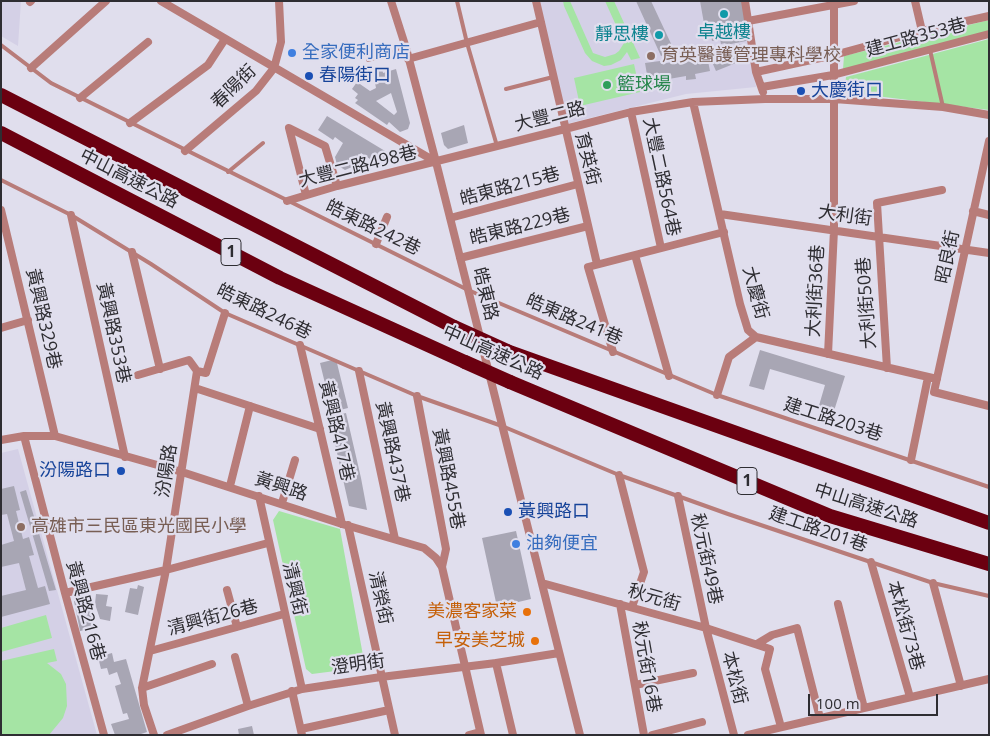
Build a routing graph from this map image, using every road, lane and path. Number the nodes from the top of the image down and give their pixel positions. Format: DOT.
graph roads {
  1 [pos="106,1"];
  2 [pos="161,1"];
  3 [pos="279,1"];
  4 [pos="391,1"];
  5 [pos="457,1"];
  6 [pos="536,1"];
  7 [pos="746,1"];
  8 [pos="854,1"];
  9 [pos="915,1"];
  10 [pos="834,3"];
  11 [pos="989,16"];
  12 [pos="748,21"];
  13 [pos="541,22"];
  14 [pos="922,31"];
  15 [pos="989,34"];
  16 [pos="225,39"];
  17 [pos="148,42"];
  18 [pos="467,43"];
  19 [pos="1,45"];
  20 [pos="406,48"];
  21 [pos="930,50"];
  22 [pos="834,55"];
  23 [pos="408,59"];
  24 [pos="368,60"];
  25 [pos="31,68"];
  26 [pos="274,68"];
  27 [pos="756,72"];
  28 [pos="833,75"];
  29 [pos="553,77"];
  30 [pos="762,87"];
  31 [pos="506,90"];
  32 [pos="1,95"];
  33 [pos="80,98"];
  34 [pos="765,99"];
  35 [pos="834,99"];
  36 [pos="693,102"];
  37 [pos="943,107"];
  38 [pos="631,112"];
  39 [pos="989,115"];
  40 [pos="130,123"];
  41 [pos="564,128"];
  42 [pos="1,133"];
  43 [pos="989,140"];
  44 [pos="264,143"];
  45 [pos="497,146"];
  46 [pos="185,150"];
  47 [pos="436,162"];
  48 [pos="228,172"];
  49 [pos="1,180"];
  50 [pos="578,184"];
  51 [pos="337,186"];
  52 [pos="942,190"];
  53 [pos="306,195"];
  54 [pos="287,201"];
  55 [pos="1,210"];
  56 [pos="973,211"];
  57 [pos="720,214"];
  58 [pos="71,215"];
  59 [pos="989,215"];
  60 [pos="387,217"];
  61 [pos="450,218"];
  62 [pos="588,226"];
  63 [pos="834,230"];
  64 [pos="724,232"];
  65 [pos="878,236"];
  66 [pos="376,244"];
  67 [pos="661,248"];
  68 [pos="965,248"];
  69 [pos="132,252"];
  70 [pos="989,253"];
  71 [pos="635,255"];
  72 [pos="460,258"];
  73 [pos="597,264"];
  74 [pos="468,290"];
  75 [pos="226,313"];
  76 [pos="28,320"];
  77 [pos="1,328"];
  78 [pos="756,337"];
  79 [pos="300,345"];
  80 [pos="613,352"];
  81 [pos="828,354"];
  82 [pos="160,368"];
  83 [pos="887,368"];
  84 [pos="197,371"];
  85 [pos="359,371"];
  86 [pos="138,375"];
  87 [pos="669,376"];
  88 [pos="928,377"];
  89 [pos="937,379"];
  90 [pos="195,388"];
  91 [pos="417,396"];
  92 [pos="717,396"];
  93 [pos="250,406"];
  94 [pos="989,406"];
  95 [pos="502,426"];
  96 [pos="320,429"];
  97 [pos="24,436"];
  98 [pos="54,436"];
  99 [pos="1,440"];
  100 [pos="125,456"];
  101 [pos="295,460"];
  102 [pos="911,460"];
  103 [pos="182,472"];
  104 [pos="619,475"];
  105 [pos="230,486"];
  106 [pos="989,487"];
  107 [pos="259,496"];
  108 [pos="678,496"];
  109 [pos="282,503"];
  110 [pos="989,523"];
  111 [pos="345,525"];
  112 [pos="395,540"];
  113 [pos="268,543"];
  114 [pos="871,562"];
  115 [pos="989,564"];
  116 [pos="442,567"];
  117 [pos="166,570"];
  118 [pos="542,583"];
  119 [pos="933,583"];
  120 [pos="227,590"];
  121 [pos="65,594"];
  122 [pos="989,596"];
  123 [pos="620,604"];
  124 [pos="838,604"];
  125 [pos="632,607"];
  126 [pos="284,614"];
  127 [pos="237,627"];
  128 [pos="706,628"];
  129 [pos="757,644"];
  130 [pos="150,651"];
  131 [pos="559,653"];
  132 [pos="236,657"];
  133 [pos="496,663"];
  134 [pos="212,664"];
  135 [pos="466,667"];
  136 [pos="693,673"];
  137 [pos="382,677"];
  138 [pos="989,679"];
  139 [pos="635,686"];
  140 [pos="961,686"];
  141 [pos="142,688"];
  142 [pos="302,689"];
  143 [pos="292,692"];
  144 [pos="910,697"];
  145 [pos="248,706"];
  146 [pos="864,708"];
  147 [pos="389,710"];
  148 [pos="820,718"];
  149 [pos="702,722"];
  150 [pos="781,727"];
  151 [pos="302,732"];
  152 [pos="480,734"];
  153 [pos="104,735"];
  154 [pos="154,735"];
  155 [pos="167,735"];
  156 [pos="395,735"];
  157 [pos="470,735"];
  158 [pos="514,735"];
  159 [pos="580,735"];
  160 [pos="644,735"];
  161 [pos="652,735"];
  162 [pos="734,735"];
  163 [pos="748,735"];
  1 -- 25 [label="street"];
  2 -- 16 [label="street"];
  3 -- 26 [label="street, 春陽街"];
  4 -- 20 [label="street, 皓東路"];
  5 -- 18 [label="lane"];
  6 -- 13 [label="street, 育英街"];
  7 -- 12 [label="street"];
  8 -- 10 [label="street"];
  9 -- 14 [label="street"];
  10 -- 12 [label="street"];
  10 -- 22 [label="street, 大利街36巷"];
  11 -- 14 [label="street"];
  12 -- 27 [label="street"];
  13 -- 18 [label="street"];
  13 -- 29 [label="street, 育英街"];
  14 -- 22 [label="street"];
  15 -- 21 [label="street, 建工路353巷"];
  16 -- 26 [label="street"];
  16 -- 40 [label="street"];
  17 -- 33 [label="street"];
  18 -- 23 [label="street"];
  18 -- 45 [label="lane"];
  19 -- 25 [label="lane, 皓東路242巷"];
  20 -- 23 [label="street, 皓東路"];
  20 -- 24 [label="lane"];
  21 -- 28 [label="street, 建工路353巷"];
  21 -- 37 [label="lane"];
  22 -- 27 [label="street"];
  22 -- 28 [label="street, 大利街36巷"];
  23 -- 47 [label="street, 皓東路"];
  25 -- 33 [label="lane, 皓東路242巷"];
  26 -- 46 [label="street, 春陽街"];
  26 -- 47 [label="street"];
  27 -- 30 [label="street"];
  28 -- 30 [label="street, 建工路353巷"];
  28 -- 35 [label="street, 大利街36巷"];
  29 -- 31 [label="lane"];
  29 -- 41 [label="street, 育英街"];
  30 -- 34 [label="street"];
  32 -- 110 [label="highway, 中山高速公路 / 1, bridge"];
  33 -- 40 [label="lane, 皓東路242巷"];
  34 -- 35 [label="street, 大豐二路"];
  34 -- 36 [label="street, 大豐二路"];
  35 -- 37 [label="street, 大豐二路"];
  35 -- 63 [label="street, 大利街36巷"];
  36 -- 38 [label="street, 大豐二路"];
  36 -- 57 [label="street, 大慶街"];
  37 -- 39 [label="street, 大豐二路"];
  38 -- 41 [label="street, 大豐二路"];
  38 -- 67 [label="street, 大豐二路564巷"];
  40 -- 46 [label="lane, 皓東路242巷"];
  41 -- 45 [label="street, 大豐二路"];
  41 -- 50 [label="street, 育英街"];
  42 -- 115 [label="highway, 中山高速公路 / 1, bridge"];
  43 -- 56 [label="street, 昭良街"];
  44 -- 48 [label="lane"];
  45 -- 47 [label="street, 大豐二路"];
  46 -- 48 [label="lane, 皓東路242巷"];
  47 -- 51 [label="street, 大豐二路498巷"];
  47 -- 61 [label="street, 皓東路"];
  48 -- 54 [label="lane, 皓東路242巷"];
  49 -- 58 [label="lane, 皓東路246巷"];
  50 -- 61 [label="street, 皓東路215巷"];
  50 -- 62 [label="street, 育英街"];
  51 -- 53 [label="street, 大豐二路498巷"];
  51 -- 53 [label="street"];
  52 -- 65 [label="street, 大利街50巷"];
  53 -- 54 [label="street, 大豐二路498巷"];
  54 -- 66 [label="lane, 皓東路242巷"];
  55 -- 76 [label="street, 黃興路329巷"];
  56 -- 59 [label="street"];
  56 -- 68 [label="street, 昭良街"];
  57 -- 63 [label="street, 大利街"];
  57 -- 64 [label="street, 大慶街"];
  58 -- 69 [label="lane, 皓東路246巷"];
  58 -- 100 [label="street, 黃興路353巷"];
  60 -- 66 [label="street"];
  61 -- 72 [label="street, 皓東路"];
  62 -- 72 [label="street, 皓東路229巷"];
  62 -- 73 [label="street, 育英街"];
  63 -- 65 [label="street, 大利街"];
  63 -- 81 [label="street, 大利街36巷"];
  64 -- 67 [label="street"];
  64 -- 78 [label="street, 大慶街"];
  65 -- 68 [label="street, 大利街"];
  65 -- 83 [label="street, 大利街50巷"];
  66 -- 74 [label="lane, 皓東路242巷"];
  67 -- 71 [label="street"];
  68 -- 70 [label="street, 大利街"];
  68 -- 89 [label="street, 昭良街"];
  69 -- 75 [label="lane, 皓東路246巷"];
  69 -- 82 [label="street"];
  71 -- 73 [label="street"];
  71 -- 87 [label="street"];
  72 -- 74 [label="street, 皓東路"];
  73 -- 80 [label="street"];
  74 -- 80 [label="lane, 皓東路241巷"];
  74 -- 95 [label="street, 皓東路"];
  75 -- 79 [label="lane, 皓東路246巷"];
  75 -- 84 [label="street"];
  76 -- 77 [label="street"];
  76 -- 98 [label="street, 黃興路329巷"];
  78 -- 81 [label="street, 大慶街"];
  78 -- 92 [label="street"];
  79 -- 85 [label="lane, 皓東路246巷"];
  79 -- 96 [label="street, 黃興路417巷"];
  80 -- 87 [label="lane, 皓東路241巷"];
  81 -- 83 [label="street, 大慶街"];
  82 -- 84 [label="street"];
  82 -- 86 [label="street"];
  83 -- 88 [label="street, 大慶街"];
  84 -- 90 [label="street, 汾陽路"];
  85 -- 91 [label="lane, 皓東路246巷"];
  85 -- 112 [label="street, 黃興路437巷"];
  87 -- 92 [label="lane, 建工路203巷"];
  88 -- 89 [label="street, 大慶街"];
  88 -- 102 [label="street"];
  89 -- 94 [label="street"];
  90 -- 93 [label="street"];
  90 -- 103 [label="street, 汾陽路"];
  91 -- 95 [label="lane, 皓東路246巷"];
  91 -- 116 [label="street, 黃興路455巷"];
  92 -- 102 [label="lane, 建工路203巷"];
  93 -- 96 [label="street"];
  93 -- 105 [label="street"];
  95 -- 104 [label="lane, 建工路201巷"];
  95 -- 118 [label="street, 皓東路"];
  96 -- 111 [label="street, 黃興路417巷"];
  97 -- 98 [label="street, 黃興路"];
  97 -- 99 [label="street, 黃興路"];
  97 -- 121 [label="street, 黃興路216巷"];
  98 -- 100 [label="street, 黃興路"];
  100 -- 103 [label="street, 黃興路"];
  101 -- 109 [label="street"];
  102 -- 106 [label="lane, 建工路203巷"];
  103 -- 105 [label="street, 黃興路"];
  103 -- 117 [label="street, 汾陽路"];
  104 -- 108 [label="lane, 建工路201巷"];
  104 -- 125 [label="street"];
  105 -- 107 [label="street, 黃興路"];
  107 -- 109 [label="street, 黃興路"];
  107 -- 113 [label="street, 清興街"];
  108 -- 114 [label="lane, 建工路201巷"];
  108 -- 128 [label="street, 秋元街49巷"];
  109 -- 111 [label="street, 黃興路"];
  111 -- 112 [label="street, 黃興路"];
  111 -- 137 [label="street, 清榮街"];
  112 -- 116 [label="street, 黃興路"];
  113 -- 117 [label="street"];
  113 -- 126 [label="street, 清興街"];
  114 -- 119 [label="lane, 建工路201巷"];
  114 -- 144 [label="street, 本松街73巷"];
  116 -- 135 [label="street, 黃興路"];
  117 -- 121 [label="street"];
  117 -- 130 [label="street, 汾陽路"];
  118 -- 123 [label="street, 秋元街"];
  118 -- 131 [label="street, 皓東路"];
  119 -- 122 [label="lane, 建工路201巷"];
  119 -- 140 [label="street"];
  120 -- 127 [label="street"];
  121 -- 153 [label="street, 黃興路216巷"];
  123 -- 125 [label="street, 秋元街"];
  123 -- 139 [label="street, 秋元街16巷"];
  124 -- 146 [label="street"];
  125 -- 128 [label="street, 秋元街"];
  126 -- 127 [label="street, 清興街26巷"];
  126 -- 142 [label="street, 清興街"];
  127 -- 130 [label="street, 清興街26巷"];
  128 -- 129 [label="street, 秋元街"];
  128 -- 162 [label="street, 本松街"];
  129 -- 148 [label="street"];
  129 -- 150 [label="street"];
  130 -- 141 [label="street, 汾陽路"];
  131 -- 133 [label="street, 澄明街"];
  131 -- 159 [label="street, 皓東路"];
  132 -- 145 [label="street"];
  133 -- 135 [label="street, 澄明街"];
  133 -- 158 [label="street"];
  134 -- 141 [label="street"];
  135 -- 137 [label="street, 澄明街"];
  135 -- 152 [label="street, 黃興路"];
  136 -- 139 [label="street"];
  137 -- 142 [label="street, 澄明街"];
  137 -- 147 [label="street, 清榮街"];
  138 -- 140 [label="street"];
  139 -- 160 [label="street, 秋元街16巷"];
  140 -- 144 [label="street"];
  141 -- 154 [label="street, 汾陽路"];
  142 -- 143 [label="street, 澄明街"];
  143 -- 145 [label="street, 澄明街"];
  143 -- 151 [label="street"];
  144 -- 146 [label="street"];
  145 -- 155 [label="street, 澄明街"];
  146 -- 148 [label="street"];
  147 -- 151 [label="street"];
  147 -- 156 [label="street, 清榮街"];
  148 -- 150 [label="street"];
  149 -- 161 [label="street"];
  150 -- 163 [label="street"];
  152 -- 157 [label="street"];
}
